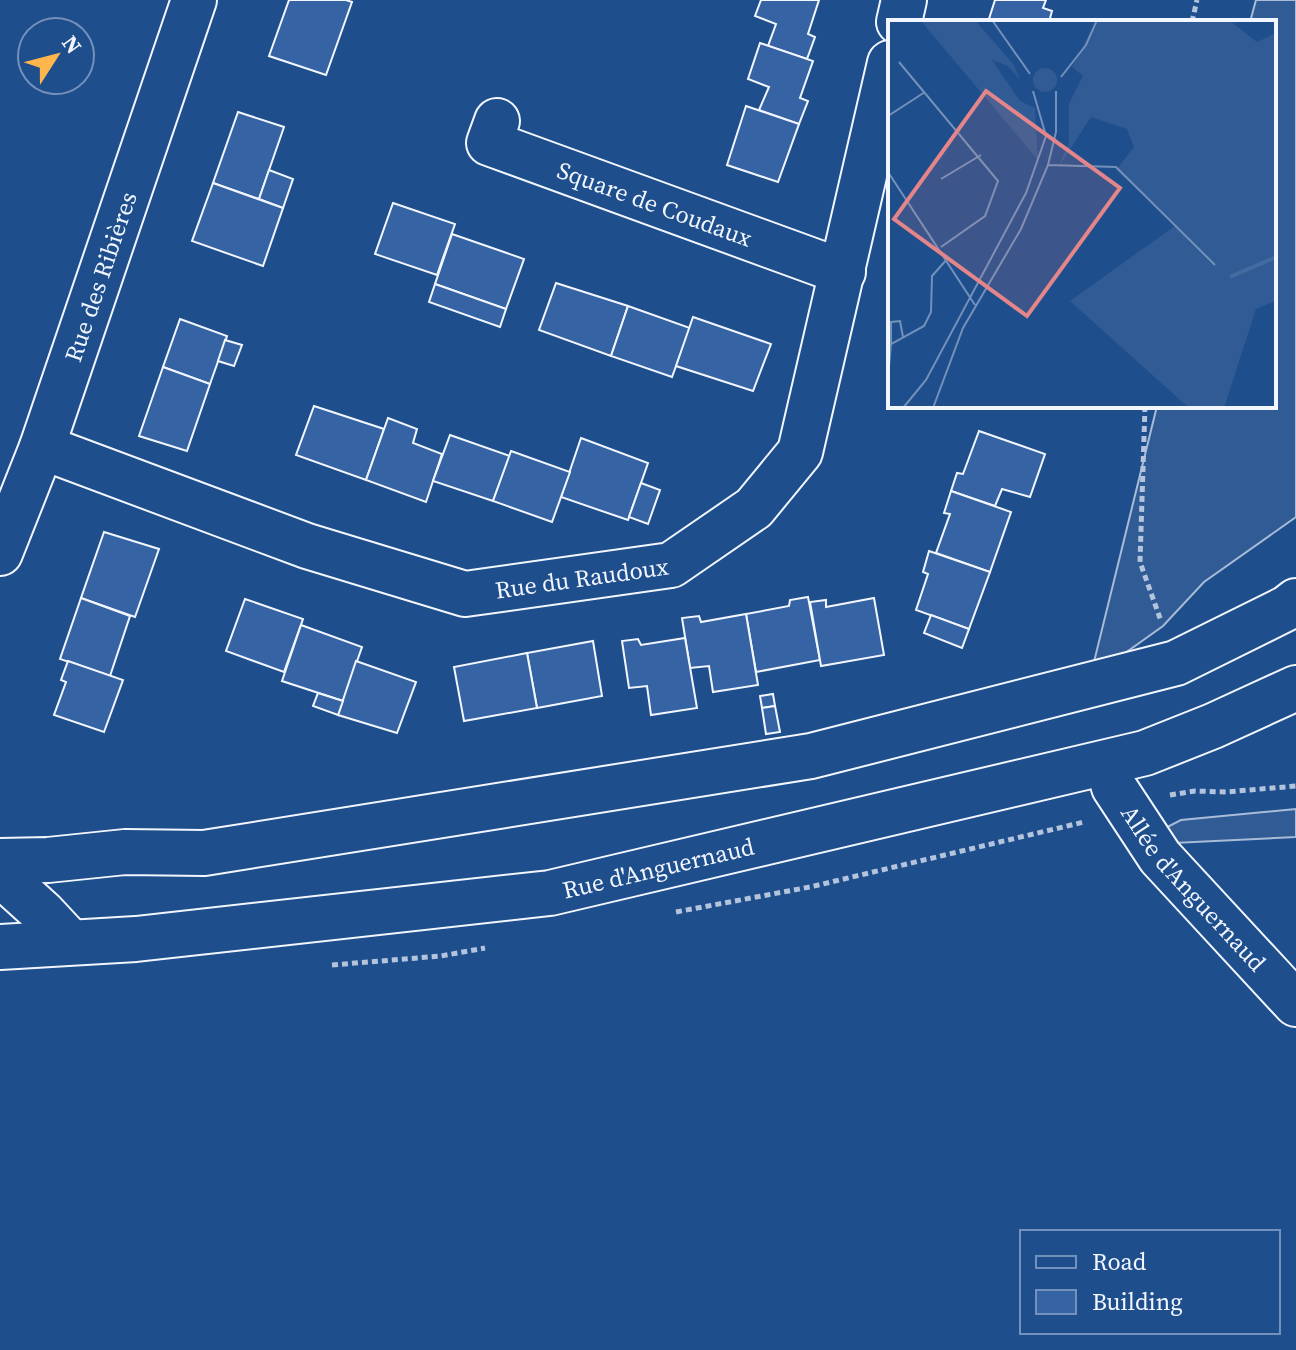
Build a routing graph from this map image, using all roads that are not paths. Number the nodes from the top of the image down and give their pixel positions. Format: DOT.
graph roads {
  1 [pos="194,0"];
  2 [pos="904,0"];
  3 [pos="899,20"];
  4 [pos="888,72"];
  5 [pos="497,121"];
  6 [pos="843,272"];
  7 [pos="42,447"];
  8 [pos="0,551"];
  9 [pos="1296,601"];
  10 [pos="1296,688"];
  11 [pos="1107,763"];
  12 [pos="0,861"];
  13 [pos="0,874"];
  14 [pos="70,942"];
  15 [pos="0,947"];
  16 [pos="1296,1004"];
  1 -- 7 [label="street, Rue des Ribières"];
  2 -- 3 [label="street"];
  4 -- 6 [label="street, Rue du Raudoux"];
  5 -- 6 [label="street, Square de Coudaux"];
  6 -- 7 [label="street, Rue du Raudoux"];
  7 -- 8 [label="street, Rue des Ribières"];
  9 -- 12 [label="street"];
  10 -- 11 [label="street, Rue d'Anguernaud"];
  11 -- 14 [label="street, Rue d'Anguernaud"];
  11 -- 16 [label="street, Allée d'Anguernaud"];
  13 -- 14 [label="street"];
  14 -- 15 [label="street, Rue d'Anguernaud"];
}
